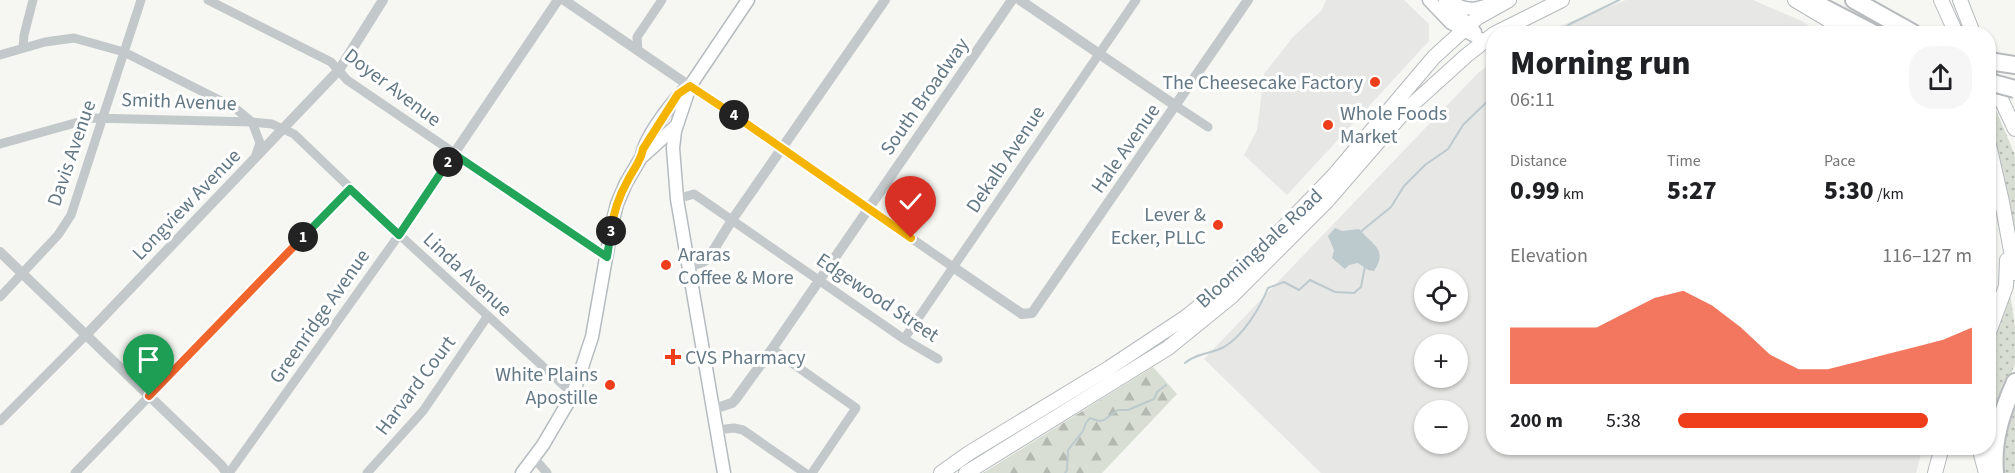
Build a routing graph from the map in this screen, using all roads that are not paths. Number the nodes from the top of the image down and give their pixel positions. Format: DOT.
graph roads {
  1 [pos="33,0"];
  2 [pos="141,0"];
  3 [pos="208,0"];
  4 [pos="383,0"];
  5 [pos="558,0"];
  6 [pos="564,0"];
  7 [pos="662,0"];
  8 [pos="748,0"];
  9 [pos="885,0"];
  10 [pos="1012,0"];
  11 [pos="1020,0"];
  12 [pos="1136,0"];
  13 [pos="1248,0"];
  14 [pos="1428,0"];
  15 [pos="1445,0"];
  16 [pos="1451,0"];
  17 [pos="1498,0"];
  18 [pos="1509,0"];
  19 [pos="1562,0"];
  20 [pos="1570,0"];
  21 [pos="1795,0"];
  22 [pos="1809,0"];
  23 [pos="1854,0"];
  24 [pos="1941,0"];
  25 [pos="1960,0"];
  26 [pos="1544,9"];
  27 [pos="1511,26"];
  28 [pos="1835,26"];
  29 [pos="1859,26"];
  30 [pos="1900,26"];
  31 [pos="1953,26"];
  32 [pos="1970,26"];
  33 [pos="1465,28"];
  34 [pos="1486,34"];
  35 [pos="1486,40"];
  36 [pos="23,48"];
  37 [pos="638,51"];
  38 [pos="124,52"];
  39 [pos="1099,54"];
  40 [pos="0,55"];
  41 [pos="1996,62"];
  42 [pos="2011,65"];
  43 [pos="339,70"];
  44 [pos="1996,84"];
  45 [pos="690,86"];
  46 [pos="1996,89"];
  47 [pos="2015,89"];
  48 [pos="1176,106"];
  49 [pos="103,117"];
  50 [pos="252,122"];
  51 [pos="677,124"];
  52 [pos="1208,127"];
  53 [pos="284,128"];
  54 [pos="2015,129"];
  55 [pos="0,144"];
  56 [pos="783,149"];
  57 [pos="454,154"];
  58 [pos="642,156"];
  59 [pos="254,160"];
  60 [pos="1996,176"];
  61 [pos="1996,188"];
  62 [pos="350,189"];
  63 [pos="677,199"];
  64 [pos="2003,208"];
  65 [pos="868,209"];
  66 [pos="732,220"];
  67 [pos="399,235"];
  68 [pos="0,252"];
  69 [pos="607,257"];
  70 [pos="689,265"];
  71 [pos="953,267"];
  72 [pos="2015,273"];
  73 [pos="23,274"];
  74 [pos="820,280"];
  75 [pos="0,297"];
  76 [pos="1996,314"];
  77 [pos="487,317"];
  78 [pos="86,335"];
  79 [pos="904,339"];
  80 [pos="772,349"];
  81 [pos="938,359"];
  82 [pos="2015,382"];
  83 [pos="573,394"];
  84 [pos="149,396"];
  85 [pos="714,409"];
  86 [pos="0,421"];
  87 [pos="717,430"];
  88 [pos="1996,447"];
  89 [pos="1940,455"];
  90 [pos="1981,455"];
  91 [pos="1995,455"];
  92 [pos="534,458"];
  93 [pos="75,473"];
  94 [pos="228,473"];
  95 [pos="366,473"];
  96 [pos="522,473"];
  97 [pos="547,473"];
  98 [pos="724,473"];
  99 [pos="805,473"];
  100 [pos="812,473"];
  101 [pos="941,473"];
  102 [pos="966,473"];
  103 [pos="1935,473"];
  104 [pos="1986,473"];
  105 [pos="1995,473"];
  1 -- 36 [label="street"];
  2 -- 38 [label="street, Davis Avenue"];
  3 -- 43 [label="street, Doyer Avenue"];
  4 -- 43 [label="street, Longview Avenue"];
  5 -- 57 [label="street, Greenridge Avenue"];
  6 -- 37 [label="street"];
  7 -- 37 [label="street"];
  8 -- 45 [label="main road"];
  9 -- 56 [label="street"];
  10 -- 65 [label="street, South Broadway"];
  11 -- 39 [label="street"];
  12 -- 39 [label="street, Dekalb Avenue"];
  13 -- 48 [label="street, Hale Avenue"];
  14 -- 33 [label="main road"];
  15 -- 33 [label="main road"];
  16 -- 17 [label="main road"];
  18 -- 33 [label="main road, Bloomingdale Road"];
  19 -- 26 [label="main road, Bloomingdale Road"];
  20 -- 26 [label="main road"];
  21 -- 28 [label="main road"];
  22 -- 29 [label="highway"];
  23 -- 30 [label="highway"];
  24 -- 31 [label="main road"];
  25 -- 32 [label="main road"];
  26 -- 27 [label="main road, Bloomingdale Road"];
  33 -- 34 [label="main road"];
  33 -- 101 [label="main road, Bloomingdale Road"];
  35 -- 102 [label="main road, Bloomingdale Road"];
  36 -- 38 [label="street, Linda Avenue"];
  36 -- 40 [label="street, Linda Avenue"];
  37 -- 45 [label="street"];
  38 -- 49 [label="street, Davis Avenue"];
  38 -- 50 [label="street, Linda Avenue"];
  39 -- 48 [label="street"];
  39 -- 71 [label="street, Dekalb Avenue"];
  41 -- 42 [label="highway"];
  43 -- 53 [label="street, Longview Avenue"];
  43 -- 57 [label="street, Doyer Avenue"];
  44 -- 47 [label="highway, bridge"];
  45 -- 51 [label="main road"];
  45 -- 56 [label="street"];
  45 -- 58 [label="main road"];
  46 -- 54 [label="main road"];
  48 -- 52 [label="street"];
  48 -- 71 [label="street, Hale Avenue"];
  49 -- 50 [label="street, Smith Avenue"];
  49 -- 55 [label="street, Smith Avenue"];
  49 -- 73 [label="street, Davis Avenue"];
  50 -- 53 [label="street, Linda Avenue"];
  50 -- 59 [label="street"];
  51 -- 58 [label="main road"];
  51 -- 63 [label="main road"];
  53 -- 59 [label="street, Longview Avenue"];
  53 -- 62 [label="street, Linda Avenue"];
  56 -- 65 [label="street"];
  56 -- 66 [label="street"];
  57 -- 67 [label="street, Greenridge Avenue"];
  57 -- 69 [label="street, Doyer Avenue"];
  58 -- 69 [label="main road"];
  59 -- 78 [label="street, Longview Avenue"];
  60 -- 64 [label="main road"];
  61 -- 64 [label="main road"];
  62 -- 67 [label="street, Linda Avenue"];
  62 -- 84 [label="street"];
  63 -- 66 [label="street, Edgewood Street"];
  63 -- 70 [label="main road"];
  64 -- 72 [label="main road"];
  64 -- 76 [label="main road"];
  65 -- 71 [label="street"];
  65 -- 74 [label="street, South Broadway"];
  66 -- 70 [label="street"];
  66 -- 74 [label="street, Edgewood Street"];
  67 -- 77 [label="street, Linda Avenue"];
  67 -- 94 [label="street, Greenridge Avenue"];
  68 -- 73 [label="street"];
  69 -- 83 [label="main road"];
  70 -- 85 [label="main road"];
  71 -- 79 [label="street, Dekalb Avenue"];
  73 -- 75 [label="street, Davis Avenue"];
  73 -- 78 [label="street"];
  74 -- 79 [label="street, Edgewood Street"];
  74 -- 80 [label="street, South Broadway"];
  77 -- 83 [label="street, Linda Avenue"];
  77 -- 95 [label="street, Harvard Court"];
  78 -- 84 [label="street"];
  78 -- 86 [label="street, Longview Avenue"];
  79 -- 81 [label="street, Edgewood Street"];
  80 -- 85 [label="street, South Broadway"];
  80 -- 100 [label="street"];
  82 -- 88 [label="highway"];
  83 -- 92 [label="main road"];
  84 -- 93 [label="street"];
  84 -- 94 [label="street"];
  85 -- 87 [label="main road"];
  87 -- 98 [label="main road"];
  87 -- 99 [label="street"];
  89 -- 103 [label="main road"];
  90 -- 104 [label="main road"];
  91 -- 105 [label="highway"];
  92 -- 96 [label="main road"];
  92 -- 97 [label="street"];
}
